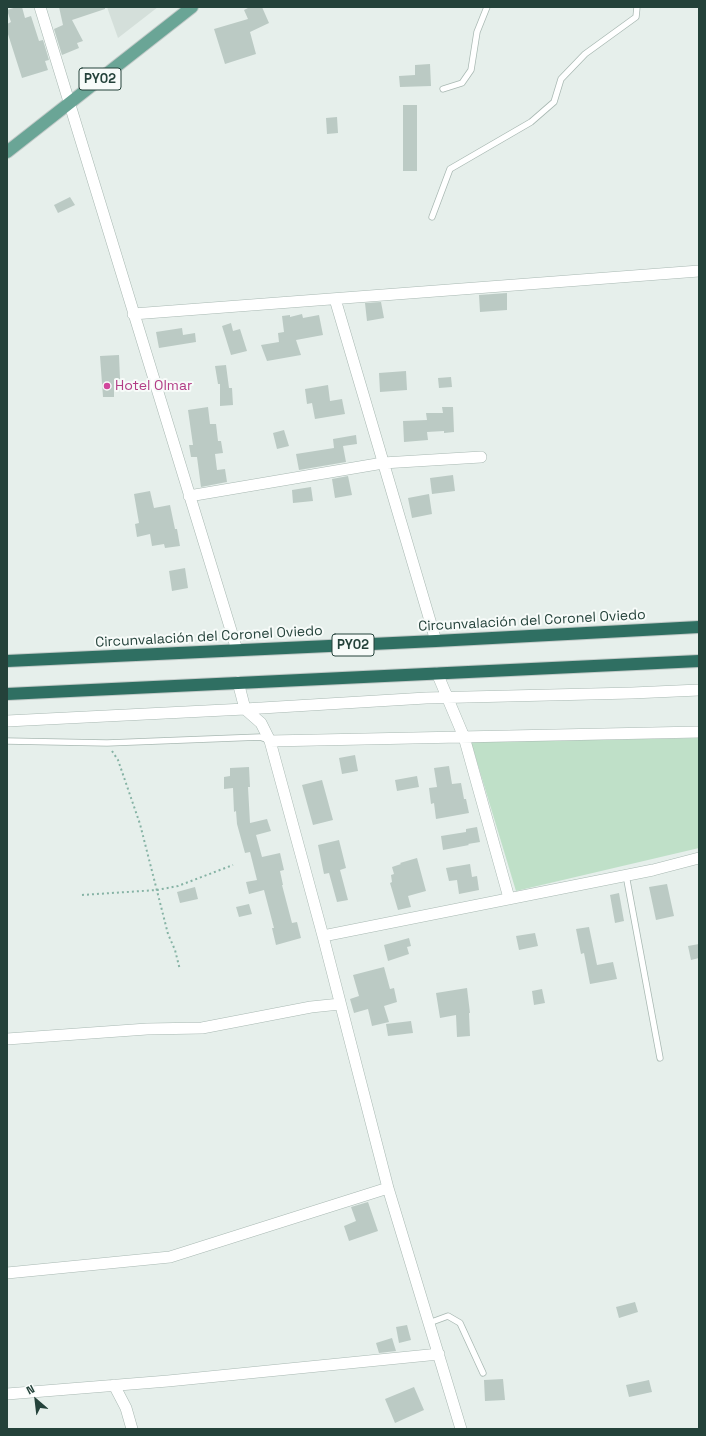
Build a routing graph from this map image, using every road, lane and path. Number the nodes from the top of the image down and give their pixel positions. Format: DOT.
graph roads {
  1 [pos="40,7"];
  2 [pos="192,7"];
  3 [pos="487,7"];
  4 [pos="637,7"];
  5 [pos="443,89"];
  6 [pos="68,104"];
  7 [pos="7,152"];
  8 [pos="432,217"];
  9 [pos="699,270"];
  10 [pos="335,299"];
  11 [pos="133,314"];
  12 [pos="481,457"];
  13 [pos="383,463"];
  14 [pos="189,496"];
  15 [pos="699,627"];
  16 [pos="436,641"];
  17 [pos="237,650"];
  18 [pos="7,661"];
  19 [pos="699,661"];
  20 [pos="437,673"];
  21 [pos="238,682"];
  22 [pos="699,690"];
  23 [pos="7,694"];
  24 [pos="448,698"];
  25 [pos="245,709"];
  26 [pos="7,721"];
  27 [pos="699,732"];
  28 [pos="464,737"];
  29 [pos="7,741"];
  30 [pos="270,741"];
  31 [pos="107,743"];
  32 [pos="699,858"];
  33 [pos="233,865"];
  34 [pos="626,875"];
  35 [pos="157,890"];
  36 [pos="82,896"];
  37 [pos="509,898"];
  38 [pos="323,936"];
  39 [pos="180,970"];
  40 [pos="340,1004"];
  41 [pos="7,1040"];
  42 [pos="660,1058"];
  43 [pos="388,1188"];
  44 [pos="7,1272"];
  45 [pos="429,1323"];
  46 [pos="439,1354"];
  47 [pos="483,1373"];
  48 [pos="114,1385"];
  49 [pos="7,1394"];
  50 [pos="132,1429"];
  51 [pos="461,1429"];
  1 -- 6 [label="street"];
  2 -- 6 [label="main road, PY02"];
  3 -- 5 [label="lane"];
  4 -- 8 [label="lane"];
  6 -- 7 [label="main road, PY02"];
  6 -- 11 [label="street"];
  9 -- 10 [label="street"];
  10 -- 11 [label="street"];
  10 -- 13 [label="street"];
  11 -- 14 [label="street"];
  12 -- 13 [label="street"];
  13 -- 14 [label="street"];
  13 -- 16 [label="street"];
  14 -- 17 [label="street"];
  15 -- 16 [label="highway, Circunvalación del Coronel Oviedo / PY02"];
  16 -- 17 [label="highway, Circunvalación del Coronel Oviedo / PY02"];
  17 -- 18 [label="highway, Circunvalación del Coronel Oviedo / PY02"];
  19 -- 20 [label="highway, PY02"];
  20 -- 21 [label="highway, PY02"];
  20 -- 24 [label="street"];
  21 -- 23 [label="highway, PY02"];
  21 -- 25 [label="street"];
  22 -- 24 [label="street"];
  24 -- 25 [label="street"];
  24 -- 28 [label="street"];
  25 -- 26 [label="street"];
  25 -- 30 [label="street"];
  27 -- 28 [label="street"];
  28 -- 30 [label="street"];
  28 -- 37 [label="street"];
  29 -- 31 [label="lane"];
  30 -- 31 [label="lane"];
  30 -- 38 [label="street"];
  31 -- 35 [label="path"];
  32 -- 34 [label="street"];
  33 -- 35 [label="path"];
  34 -- 37 [label="street"];
  34 -- 42 [label="lane"];
  35 -- 36 [label="path"];
  35 -- 39 [label="path"];
  37 -- 38 [label="street"];
  38 -- 40 [label="street"];
  40 -- 41 [label="street"];
  40 -- 43 [label="street"];
  43 -- 44 [label="street"];
  43 -- 45 [label="street"];
  45 -- 46 [label="street"];
  45 -- 47 [label="lane"];
  46 -- 48 [label="street"];
  46 -- 51 [label="street"];
  48 -- 49 [label="street"];
  48 -- 50 [label="street"];
}
